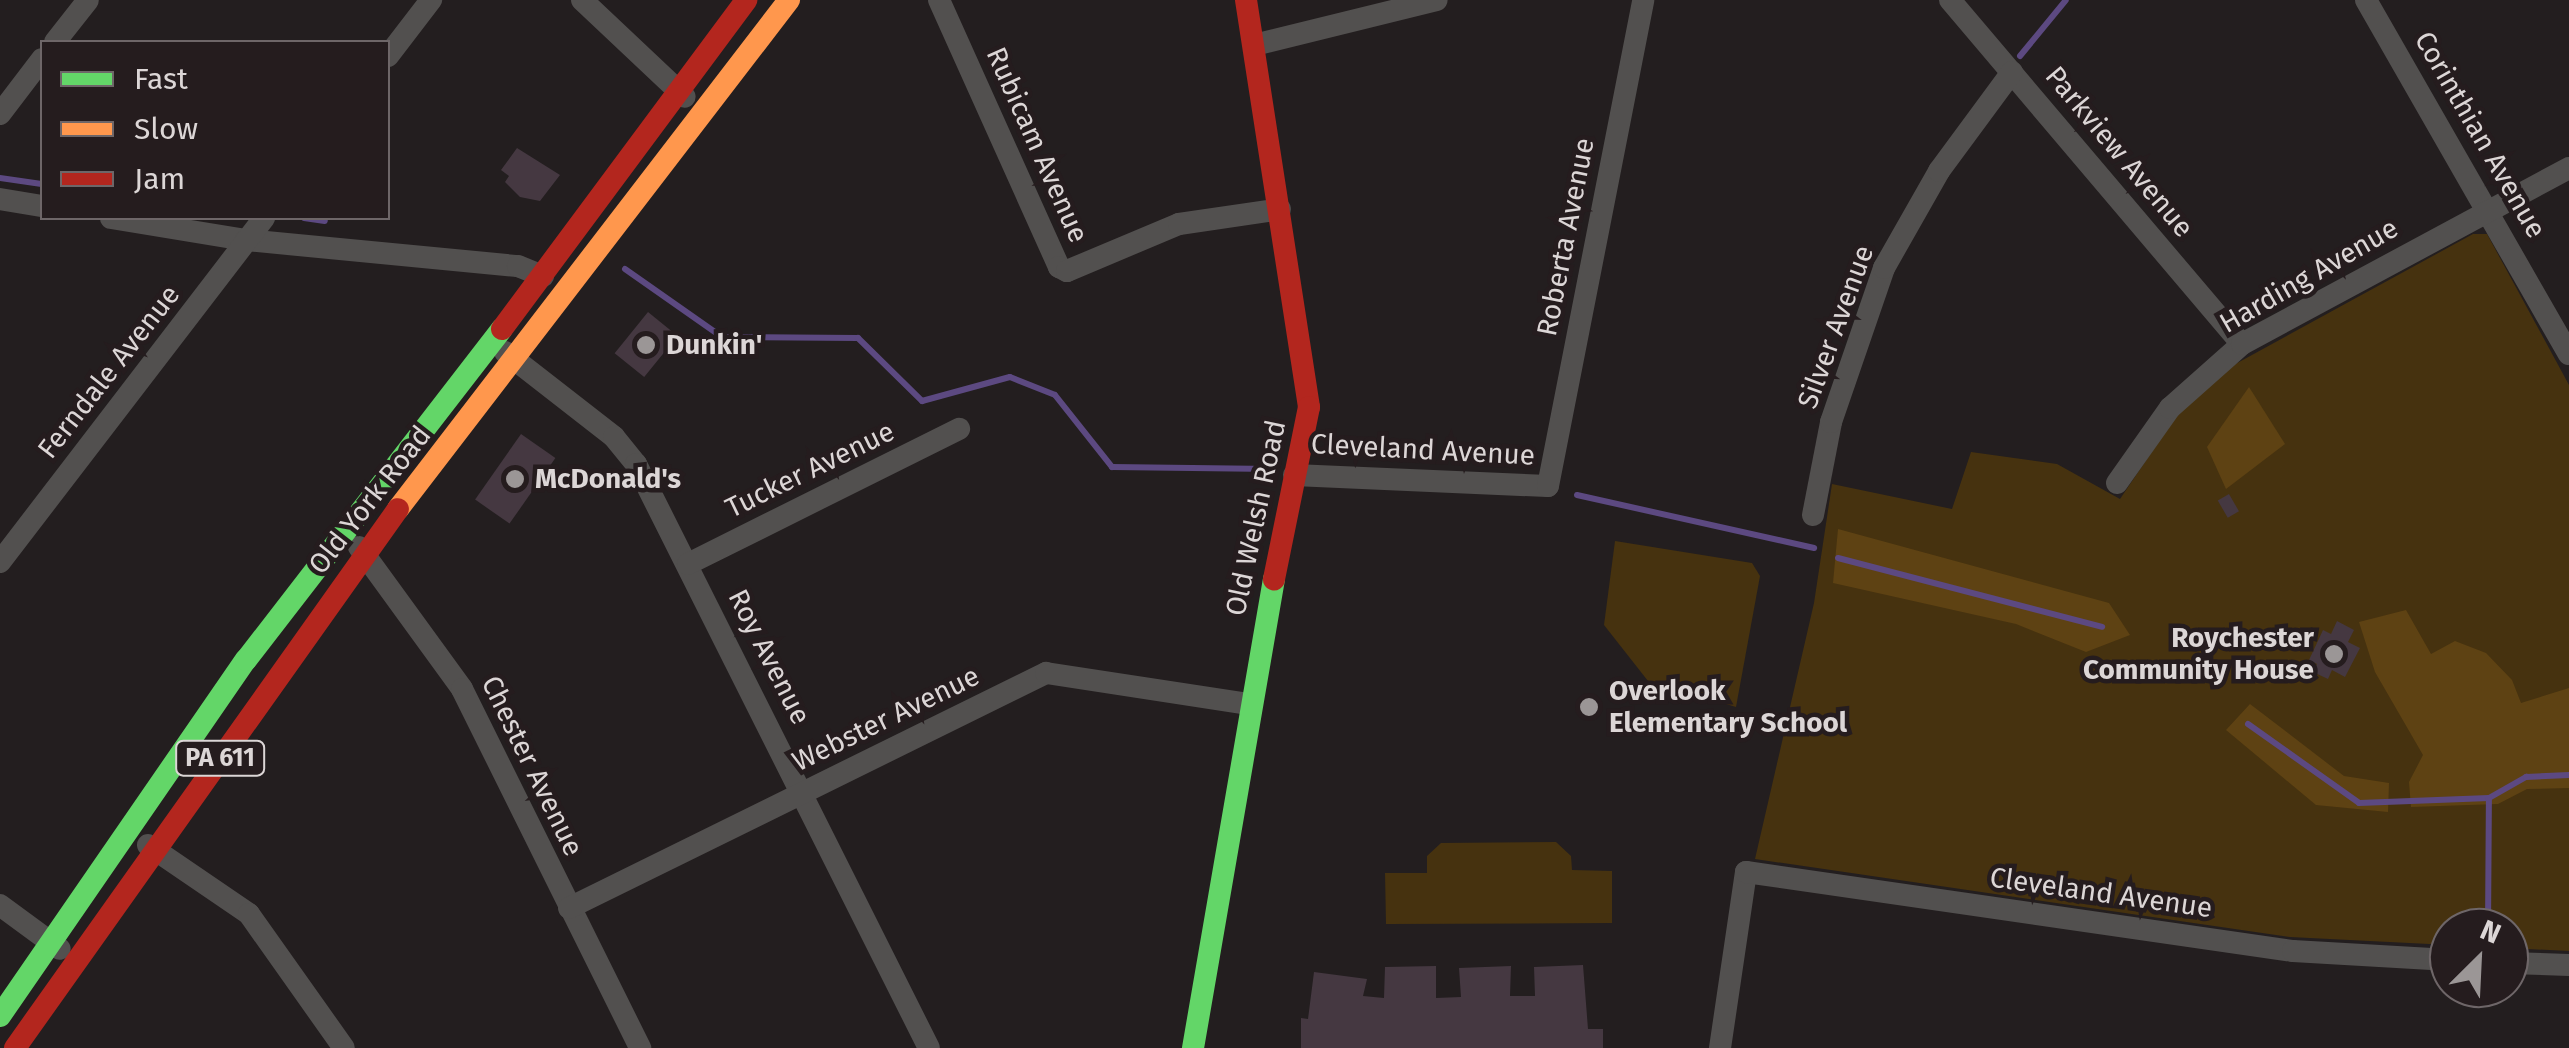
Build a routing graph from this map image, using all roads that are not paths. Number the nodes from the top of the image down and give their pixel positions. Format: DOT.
graph roads {
  1 [pos="88,0"];
  2 [pos="431,0"];
  3 [pos="582,0"];
  4 [pos="746,0"];
  5 [pos="789,0"];
  6 [pos="939,0"];
  7 [pos="1246,0"];
  8 [pos="1438,0"];
  9 [pos="1643,0"];
  10 [pos="1950,0"];
  11 [pos="2366,0"];
  12 [pos="57,40"];
  13 [pos="1254,45"];
  14 [pos="390,53"];
  15 [pos="40,62"];
  16 [pos="2012,72"];
  17 [pos="677,90"];
  18 [pos="702,112"];
  19 [pos="0,114"];
  20 [pos="2569,168"];
  21 [pos="0,199"];
  22 [pos="40,206"];
  23 [pos="1280,209"];
  24 [pos="2491,210"];
  25 [pos="122,220"];
  26 [pos="262,220"];
  27 [pos="246,240"];
  28 [pos="543,276"];
  29 [pos="493,340"];
  30 [pos="2242,344"];
  31 [pos="2569,354"];
  32 [pos="515,361"];
  33 [pos="959,429"];
  34 [pos="1294,475"];
  35 [pos="2118,483"];
  36 [pos="1548,486"];
  37 [pos="1813,515"];
  38 [pos="346,526"];
  39 [pos="363,554"];
  40 [pos="0,562"];
  41 [pos="688,564"];
  42 [pos="1248,704"];
  43 [pos="804,794"];
  44 [pos="130,833"];
  45 [pos="154,850"];
  46 [pos="0,905"];
  47 [pos="569,908"];
  48 [pos="50,942"];
  49 [pos="2429,959"];
  50 [pos="75,960"];
  51 [pos="2529,964"];
  52 [pos="2569,966"];
  53 [pos="0,1016"];
  54 [pos="22,1046"];
  55 [pos="344,1048"];
  56 [pos="640,1048"];
  57 [pos="929,1048"];
  58 [pos="1193,1048"];
  59 [pos="1720,1048"];
  1 -- 12 [label="street"];
  2 -- 14 [label="street"];
  3 -- 17 [label="street"];
  4 -- 17 [label="main road, Old York Road / PA 611"];
  5 -- 18 [label="main road, Old York Road / PA 611"];
  6 -- 23 [label="street, Rubicam Avenue"];
  7 -- 13 [label="main road, Old Welsh Road"];
  8 -- 13 [label="street"];
  9 -- 36 [label="street, Roberta Avenue"];
  10 -- 16 [label="street, Parkview Avenue"];
  11 -- 24 [label="street, Corinthian Avenue"];
  13 -- 23 [label="main road, Old Welsh Road"];
  15 -- 19 [label="street"];
  16 -- 30 [label="street, Parkview Avenue"];
  16 -- 37 [label="street, Silver Avenue"];
  17 -- 18 [label="street"];
  17 -- 28 [label="main road, Old York Road / PA 611"];
  18 -- 32 [label="main road, Old York Road / PA 611"];
  20 -- 24 [label="street, Harding Avenue"];
  21 -- 22 [label="street"];
  23 -- 34 [label="main road, Old Welsh Road"];
  24 -- 30 [label="street, Harding Avenue"];
  24 -- 31 [label="street, Corinthian Avenue"];
  25 -- 27 [label="street"];
  26 -- 27 [label="street, Ferndale Avenue"];
  27 -- 28 [label="street"];
  27 -- 40 [label="street, Ferndale Avenue"];
  28 -- 29 [label="main road, Old York Road / PA 611"];
  29 -- 32 [label="street, Roy Avenue"];
  29 -- 38 [label="main road, Old York Road / PA 611"];
  30 -- 35 [label="street, Harding Avenue"];
  32 -- 39 [label="main road, Old York Road / PA 611"];
  32 -- 41 [label="street, Roy Avenue"];
  33 -- 41 [label="street, Tucker Avenue"];
  34 -- 36 [label="street, Cleveland Avenue"];
  34 -- 42 [label="main road, Old Welsh Road"];
  38 -- 39 [label="street, Chester Avenue"];
  38 -- 44 [label="main road, Old York Road / PA 611"];
  39 -- 45 [label="main road, Old York Road / PA 611"];
  39 -- 47 [label="street, Chester Avenue"];
  41 -- 43 [label="street, Roy Avenue"];
  42 -- 43 [label="street, Webster Avenue"];
  42 -- 58 [label="main road, Old Welsh Road"];
  43 -- 47 [label="street, Webster Avenue"];
  43 -- 57 [label="street, Roy Avenue"];
  44 -- 45 [label="street"];
  44 -- 48 [label="main road, Old York Road / PA 611"];
  45 -- 50 [label="main road, Old York Road / PA 611"];
  45 -- 55 [label="street"];
  46 -- 48 [label="street"];
  47 -- 56 [label="street, Chester Avenue"];
  48 -- 50 [label="street"];
  48 -- 53 [label="main road, Old York Road / PA 611"];
  49 -- 59 [label="street, Cleveland Avenue"];
  50 -- 54 [label="main road, Old York Road / PA 611"];
  51 -- 52 [label="street"];
}
